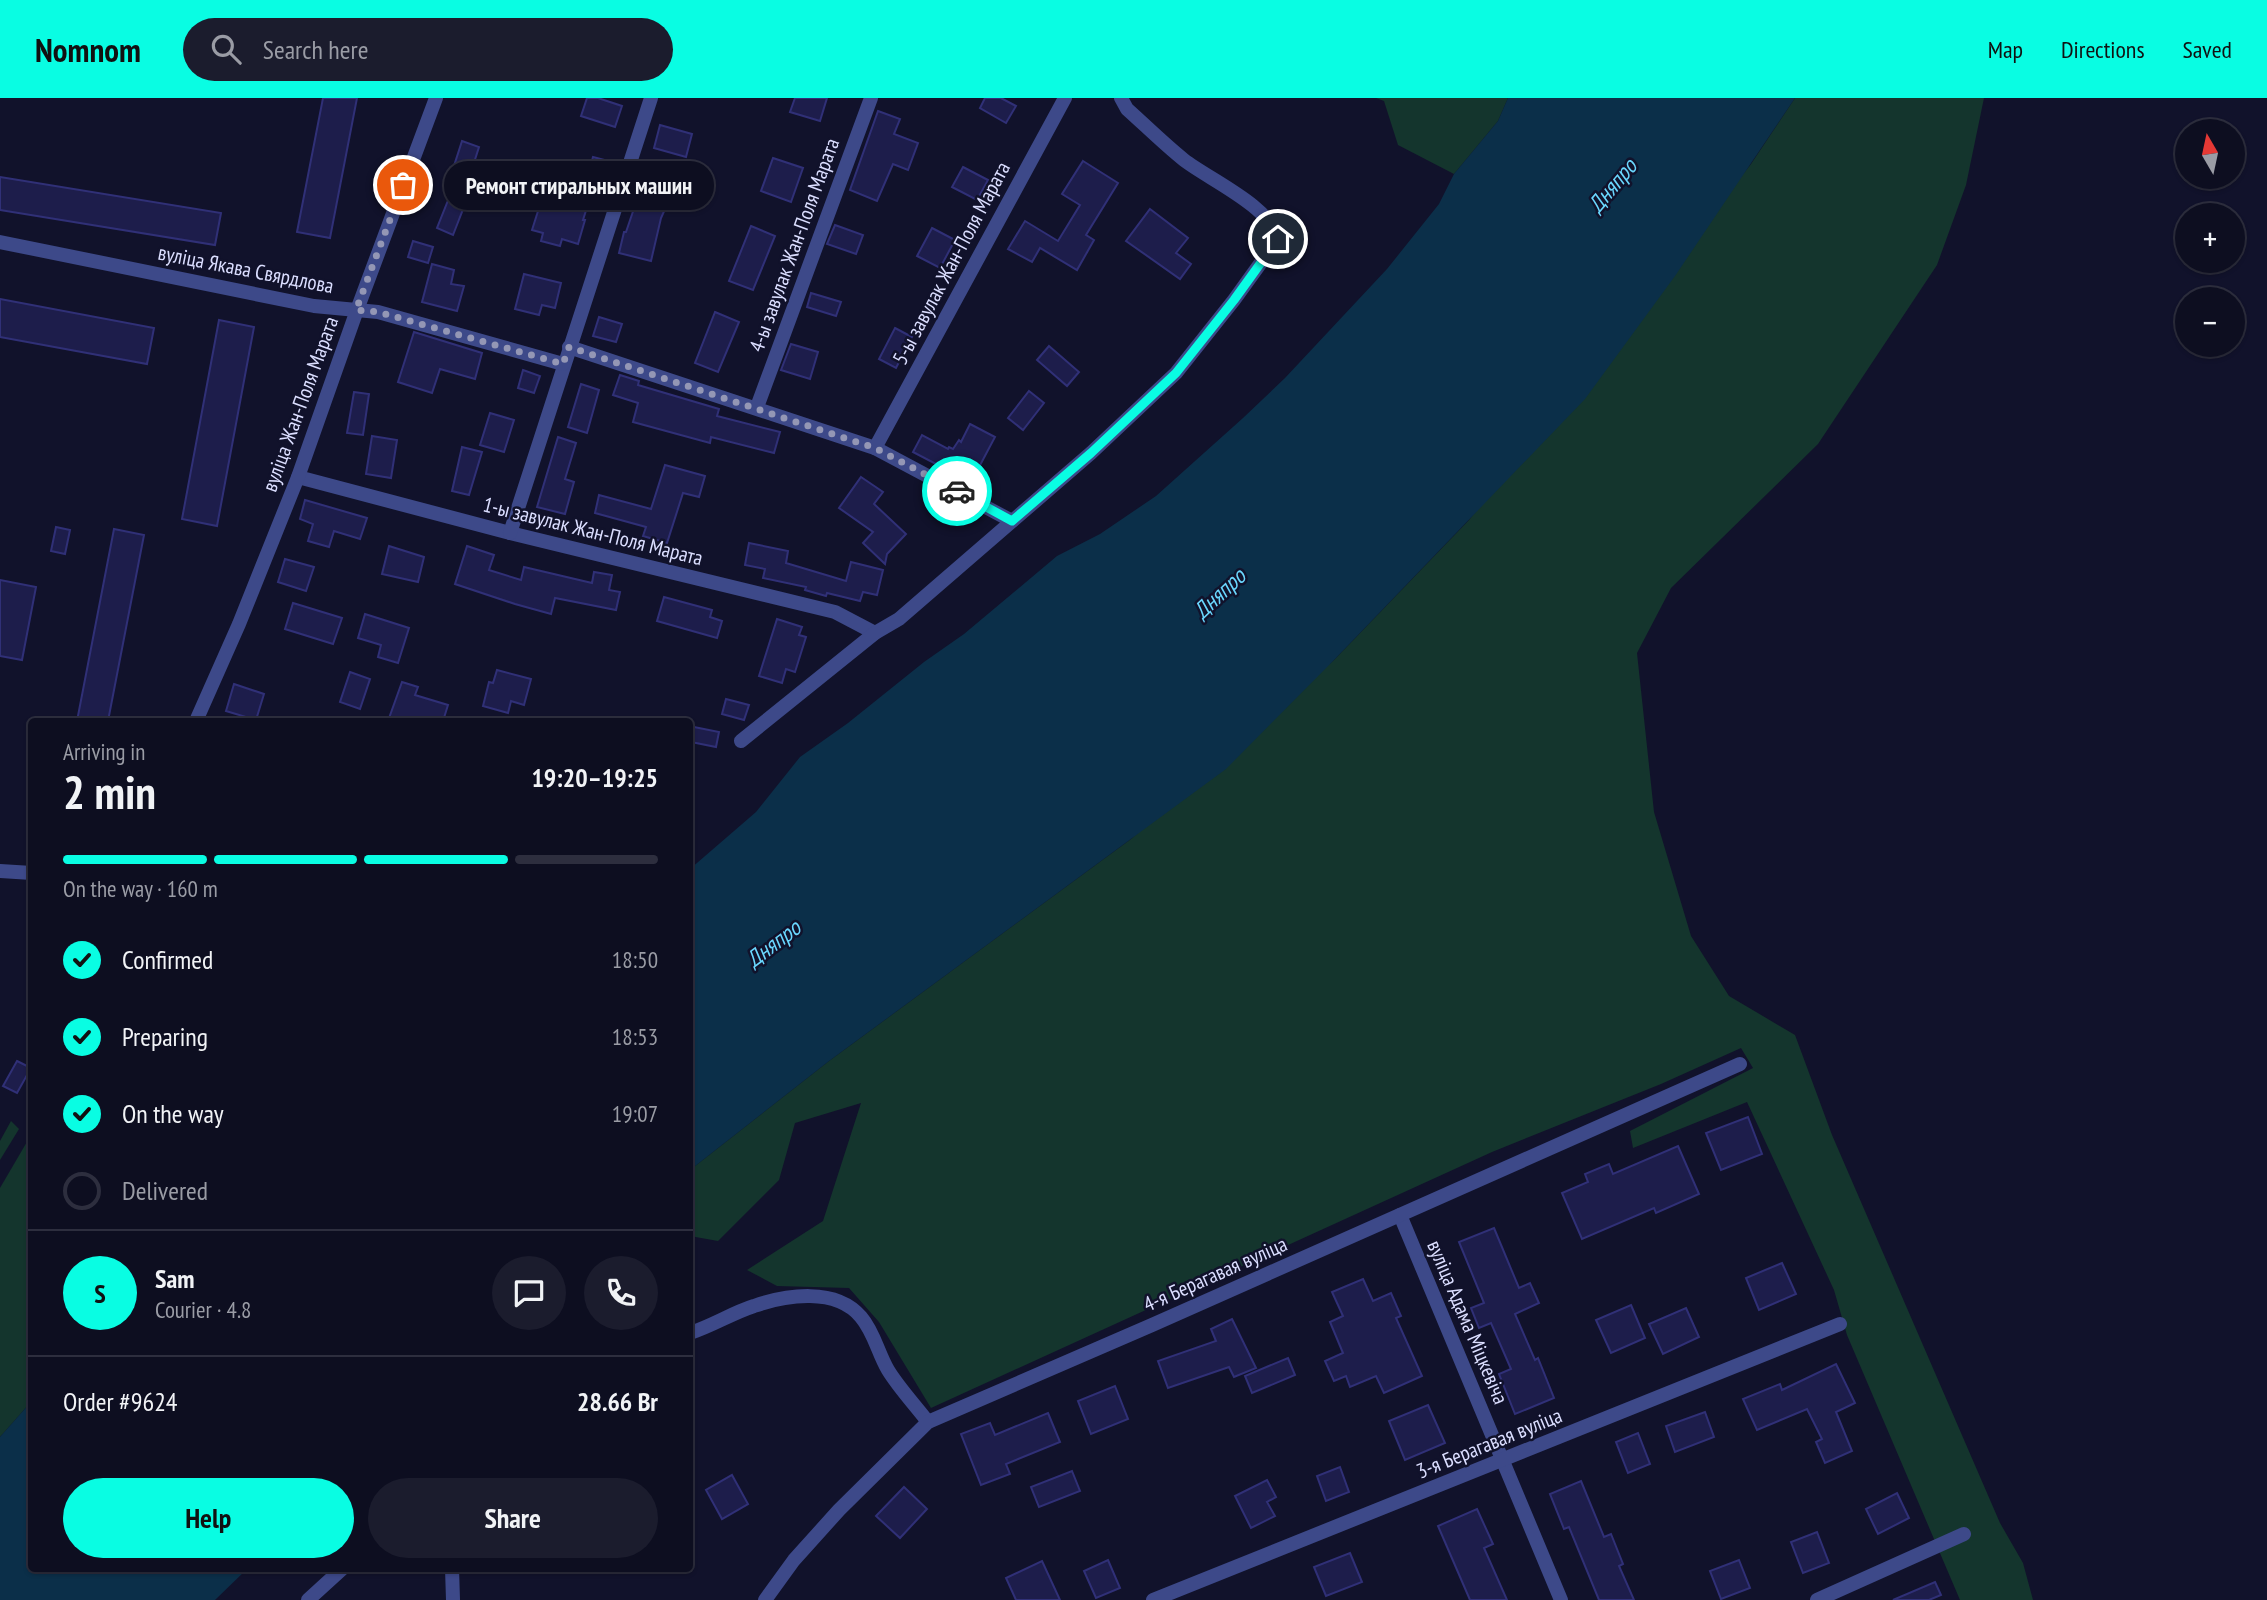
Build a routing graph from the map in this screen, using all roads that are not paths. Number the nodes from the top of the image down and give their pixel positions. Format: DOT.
graph roads {
  1 [pos="436,98"];
  2 [pos="651,98"];
  3 [pos="871,98"];
  4 [pos="1065,98"];
  5 [pos="1121,98"];
  6 [pos="0,242"];
  7 [pos="356,310"];
  8 [pos="569,347"];
  9 [pos="563,364"];
  10 [pos="757,407"];
  11 [pos="875,448"];
  12 [pos="298,477"];
  13 [pos="1012,521"];
  14 [pos="510,533"];
  15 [pos="875,632"];
  16 [pos="197,718"];
  17 [pos="741,741"];
  18 [pos="0,871"];
  19 [pos="28,873"];
  20 [pos="1740,1064"];
  21 [pos="1400,1215"];
  22 [pos="1840,1324"];
  23 [pos="693,1332"];
  24 [pos="928,1422"];
  25 [pos="1503,1460"];
  26 [pos="1964,1534"];
  27 [pos="339,1572"];
  28 [pos="452,1572"];
  29 [pos="308,1600"];
  30 [pos="453,1600"];
  31 [pos="765,1600"];
  32 [pos="1153,1600"];
  33 [pos="1561,1600"];
  34 [pos="1817,1600"];
  1 -- 7 [label="street, вуліца Жан-Поля Марата"];
  2 -- 8 [label="street"];
  3 -- 10 [label="street, 4-ы завулак Жан-Поля Марата"];
  4 -- 11 [label="street, 5-ы завулак Жан-Поля Марата"];
  5 -- 13 [label="street"];
  6 -- 7 [label="street, вуліца Якава Свярдлова"];
  7 -- 9 [label="street, вуліца Якава Свярдлова"];
  7 -- 12 [label="street, вуліца Жан-Поля Марата"];
  8 -- 9 [label="street"];
  8 -- 10 [label="street"];
  9 -- 14 [label="street"];
  10 -- 11 [label="street"];
  11 -- 13 [label="street"];
  12 -- 14 [label="street, 1-ы завулак Жан-Поля Марата"];
  12 -- 16 [label="street, вуліца Жан-Поля Марата"];
  13 -- 15 [label="street"];
  14 -- 15 [label="street, 1-ы завулак Жан-Поля Марата"];
  15 -- 17 [label="street"];
  18 -- 19 [label="street"];
  20 -- 21 [label="street, 4-я Берагавая вуліца"];
  21 -- 24 [label="street, 4-я Берагавая вуліца"];
  21 -- 25 [label="street, вуліца Адама Міцкевіча"];
  22 -- 25 [label="street, 3-я Берагавая вуліца"];
  23 -- 24 [label="street"];
  24 -- 31 [label="street, 4-я Берагавая вуліца"];
  25 -- 32 [label="street, 3-я Берагавая вуліца"];
  25 -- 33 [label="street, вуліца Адама Міцкевіча"];
  26 -- 34 [label="street"];
  27 -- 29 [label="street"];
  28 -- 30 [label="street"];
}
